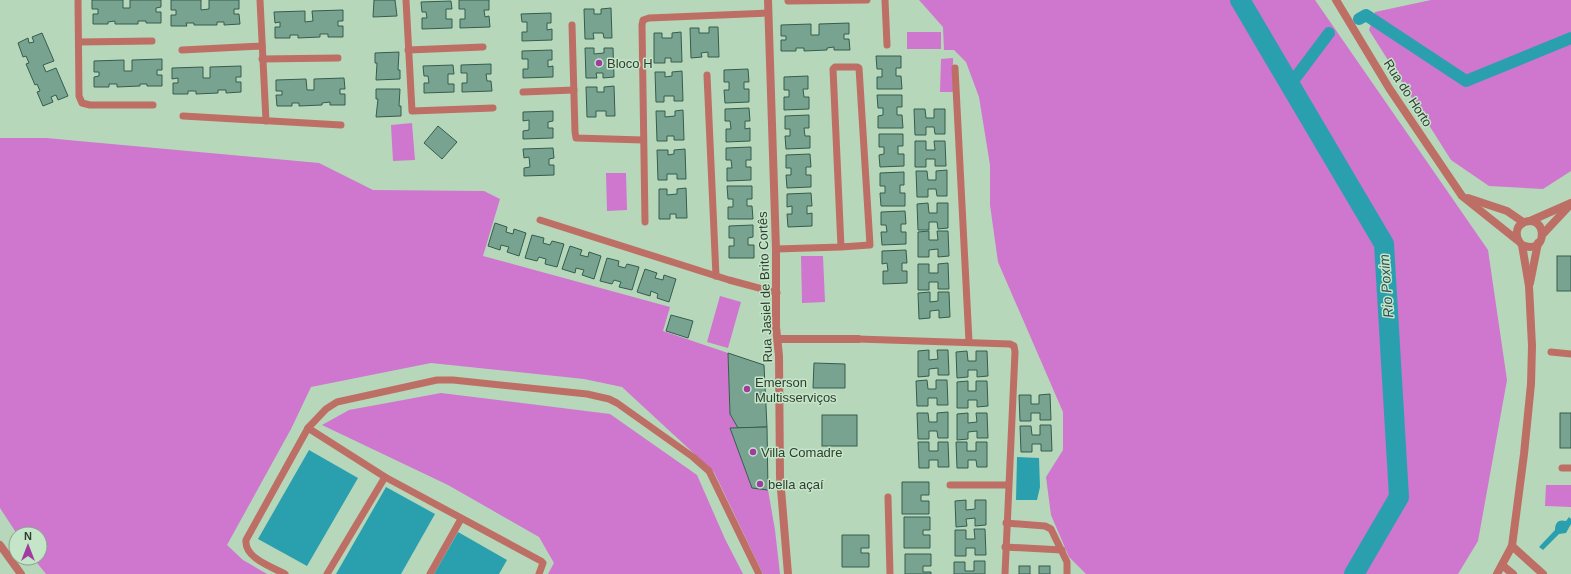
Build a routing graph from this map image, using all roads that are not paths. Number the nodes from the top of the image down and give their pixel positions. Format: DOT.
graph roads {
  1 [pos="78,0"];
  2 [pos="260,0"];
  3 [pos="406,0"];
  4 [pos="768,0"];
  5 [pos="868,0"];
  6 [pos="885,0"];
  7 [pos="1336,0"];
  8 [pos="788,1"];
  9 [pos="768,13"];
  10 [pos="572,25"];
  11 [pos="78,42"];
  12 [pos="152,42"];
  13 [pos="887,45"];
  14 [pos="262,46"];
  15 [pos="483,47"];
  16 [pos="182,50"];
  17 [pos="408,50"];
  18 [pos="338,58"];
  19 [pos="262,59"];
  20 [pos="955,68"];
  21 [pos="707,74"];
  22 [pos="574,90"];
  23 [pos="524,92"];
  24 [pos="153,105"];
  25 [pos="493,108"];
  26 [pos="183,116"];
  27 [pos="266,121"];
  28 [pos="341,125"];
  29 [pos="643,140"];
  30 [pos="1462,196"];
  31 [pos="1571,203"];
  32 [pos="540,220"];
  33 [pos="1527,221"];
  34 [pos="645,222"];
  35 [pos="1542,235"];
  36 [pos="1519,242"];
  37 [pos="1538,244"];
  38 [pos="841,247"];
  39 [pos="776,249"];
  40 [pos="716,276"];
  41 [pos="1529,286"];
  42 [pos="777,293"];
  43 [pos="778,339"];
  44 [pos="858,339"];
  45 [pos="969,342"];
  46 [pos="1551,352"];
  47 [pos="1571,354"];
  48 [pos="308,428"];
  49 [pos="1562,468"];
  50 [pos="1571,468"];
  51 [pos="385,477"];
  52 [pos="950,485"];
  53 [pos="1008,485"];
  54 [pos="888,497"];
  55 [pos="461,518"];
  56 [pos="1006,523"];
  57 [pos="0,545"];
  58 [pos="1512,546"];
  59 [pos="1005,547"];
  60 [pos="1062,550"];
  61 [pos="1502,565"];
  62 [pos="21,574"];
  63 [pos="285,574"];
  64 [pos="327,574"];
  65 [pos="430,574"];
  66 [pos="539,574"];
  67 [pos="759,574"];
  68 [pos="788,574"];
  69 [pos="890,574"];
  70 [pos="1005,574"];
  71 [pos="1067,574"];
  72 [pos="1497,574"];
  73 [pos="1513,574"];
  74 [pos="1543,574"];
  1 -- 11 [label="lane"];
  2 -- 14 [label="lane"];
  3 -- 17 [label="lane"];
  4 -- 9 [label="street, Rua Jasiel de Brito Cortês"];
  5 -- 8 [label="lane"];
  6 -- 13 [label="lane"];
  7 -- 30 [label="street, Rua do Horto"];
  9 -- 29 [label="lane"];
  9 -- 39 [label="street, Rua Jasiel de Brito Cortês"];
  10 -- 22 [label="lane"];
  11 -- 12 [label="lane"];
  11 -- 24 [label="lane"];
  14 -- 16 [label="lane"];
  14 -- 19 [label="lane"];
  15 -- 17 [label="lane"];
  17 -- 25 [label="lane"];
  18 -- 19 [label="lane"];
  19 -- 27 [label="lane"];
  20 -- 45 [label="lane"];
  21 -- 40 [label="lane"];
  22 -- 23 [label="lane"];
  22 -- 29 [label="lane"];
  26 -- 27 [label="lane"];
  27 -- 28 [label="lane"];
  29 -- 34 [label="lane"];
  30 -- 33 [label="street"];
  30 -- 36 [label="street, Rua do Horto"];
  31 -- 33 [label="street"];
  31 -- 35 [label="street"];
  32 -- 40 [label="lane"];
  33 -- 35 [label="street"];
  33 -- 36 [label="street"];
  35 -- 37 [label="street"];
  36 -- 37 [label="street"];
  36 -- 41 [label="street"];
  37 -- 41 [label="street"];
  38 -- 38 [label="lane"];
  38 -- 39 [label="lane"];
  39 -- 42 [label="street, Rua Jasiel de Brito Cortês"];
  40 -- 42 [label="lane"];
  41 -- 58 [label="street"];
  42 -- 43 [label="street, Rua Jasiel de Brito Cortês"];
  43 -- 44 [label="street"];
  43 -- 68 [label="street, Rua Jasiel de Brito Cortês"];
  44 -- 45 [label="lane"];
  45 -- 53 [label="lane"];
  46 -- 47 [label="lane"];
  48 -- 51 [label="lane"];
  48 -- 63 [label="lane"];
  48 -- 67 [label="lane"];
  49 -- 50 [label="lane"];
  51 -- 55 [label="lane"];
  51 -- 64 [label="lane"];
  52 -- 53 [label="lane"];
  53 -- 56 [label="lane"];
  54 -- 69 [label="lane"];
  55 -- 65 [label="lane"];
  55 -- 66 [label="lane"];
  56 -- 59 [label="lane"];
  56 -- 60 [label="lane"];
  57 -- 62 [label="street"];
  58 -- 61 [label="street"];
  58 -- 74 [label="street"];
  59 -- 60 [label="lane"];
  59 -- 70 [label="lane"];
  60 -- 71 [label="lane"];
  61 -- 72 [label="street"];
  61 -- 73 [label="street"];
}
